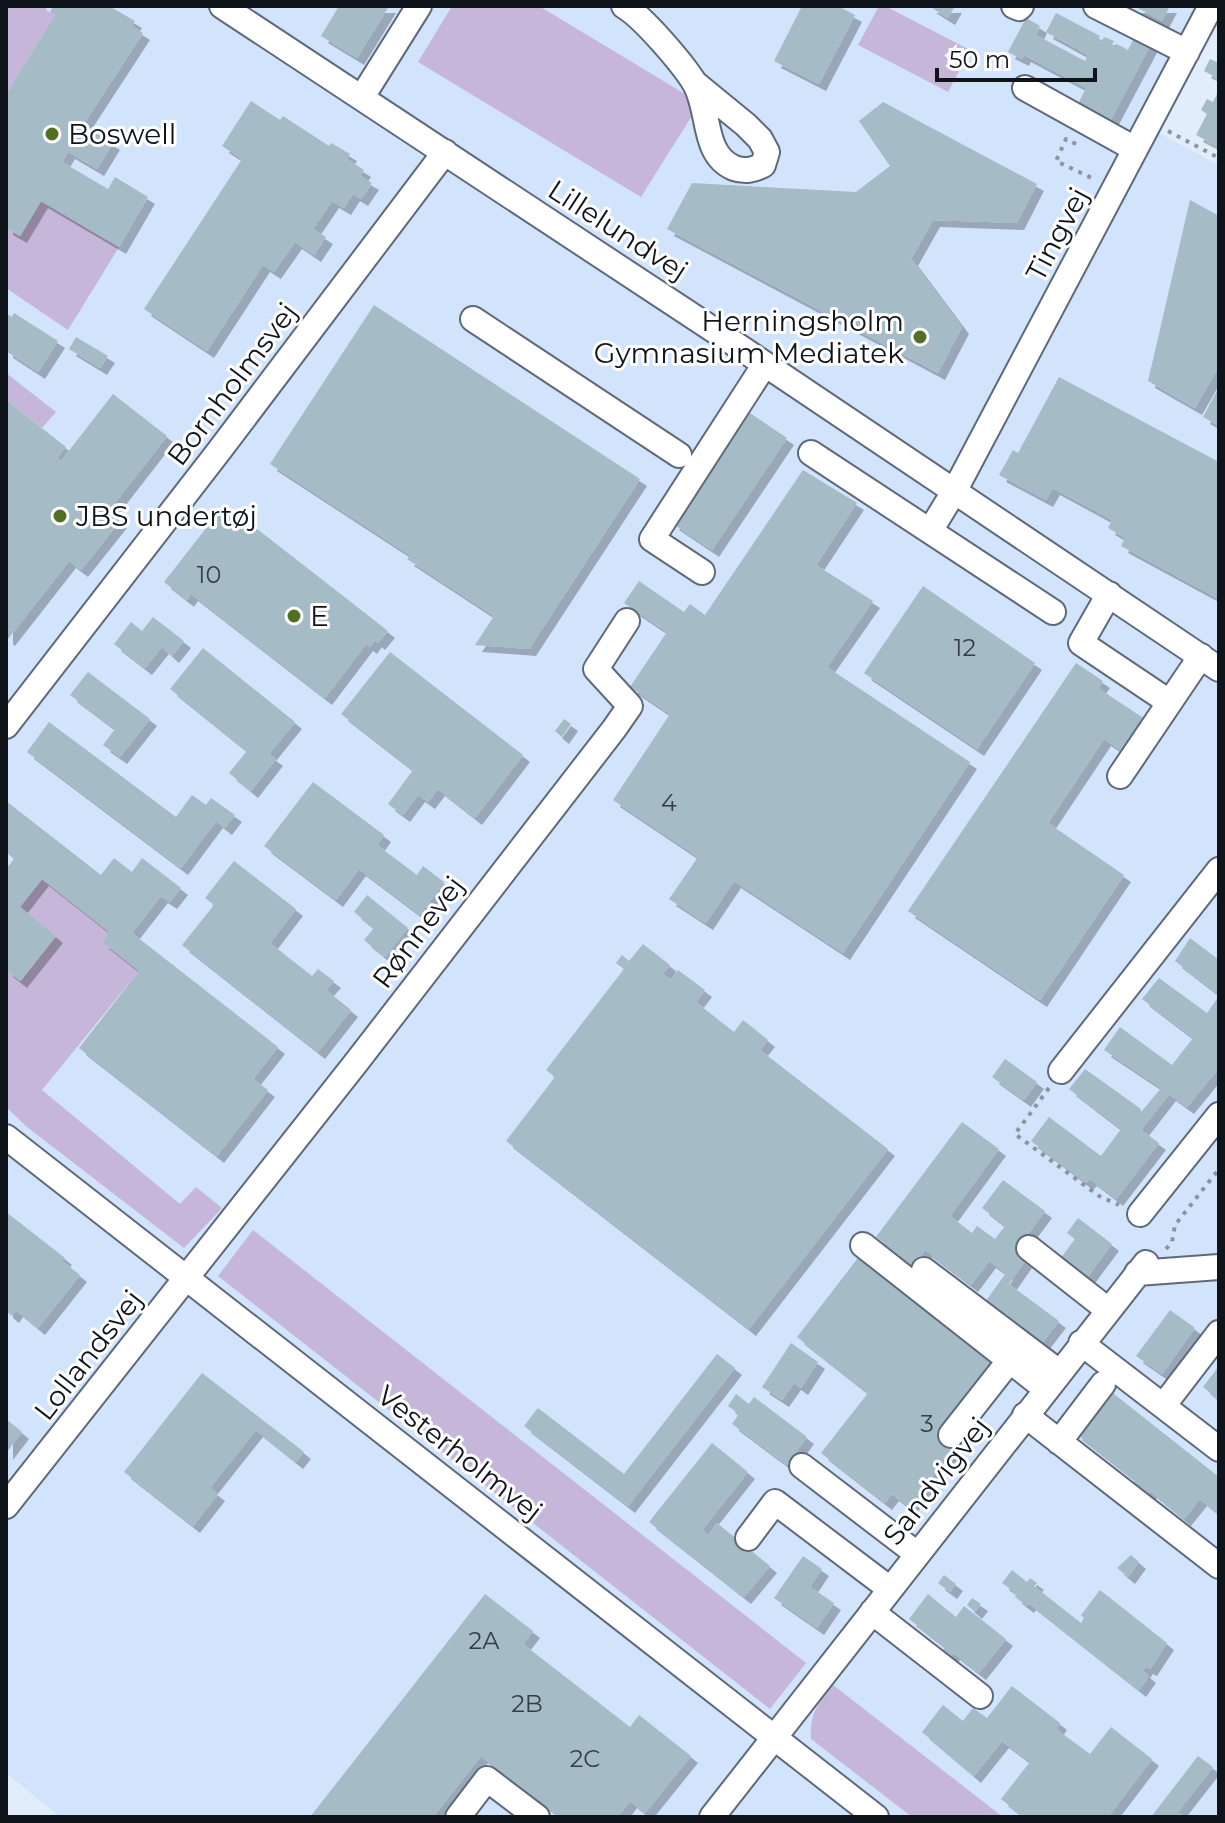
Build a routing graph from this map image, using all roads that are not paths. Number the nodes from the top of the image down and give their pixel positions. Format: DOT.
graph roads {
  1 [pos="419,6"];
  2 [pos="624,6"];
  3 [pos="1014,6"];
  4 [pos="1021,6"];
  5 [pos="1096,6"];
  6 [pos="1211,6"];
  7 [pos="226,7"];
  8 [pos="1187,52"];
  9 [pos="696,84"];
  10 [pos="1025,88"];
  11 [pos="362,97"];
  12 [pos="1135,149"];
  13 [pos="445,152"];
  14 [pos="473,319"];
  15 [pos="765,364"];
  16 [pos="811,453"];
  17 [pos="679,455"];
  18 [pos="955,490"];
  19 [pos="930,531"];
  20 [pos="702,572"];
  21 [pos="1109,594"];
  22 [pos="1053,612"];
  23 [pos="627,621"];
  24 [pos="1210,662"];
  25 [pos="1169,702"];
  26 [pos="6,726"];
  27 [pos="1120,776"];
  28 [pos="1219,870"];
  29 [pos="1061,1071"];
  30 [pos="1219,1115"];
  31 [pos="6,1137"];
  32 [pos="1140,1214"];
  33 [pos="863,1245"];
  34 [pos="1029,1248"];
  35 [pos="1219,1267"];
  36 [pos="924,1270"];
  37 [pos="186,1277"];
  38 [pos="1108,1310"];
  39 [pos="1219,1333"];
  40 [pos="1081,1343"];
  41 [pos="1010,1360"];
  42 [pos="1052,1380"];
  43 [pos="1103,1384"];
  44 [pos="1163,1406"];
  45 [pos="1025,1415"];
  46 [pos="951,1435"];
  47 [pos="1059,1442"];
  48 [pos="1219,1449"];
  49 [pos="802,1466"];
  50 [pos="6,1506"];
  51 [pos="748,1538"];
  52 [pos="917,1554"];
  53 [pos="1219,1566"];
  54 [pos="890,1589"];
  55 [pos="872,1612"];
  56 [pos="980,1696"];
  57 [pos="774,1737"];
  58 [pos="458,1817"];
  59 [pos="537,1817"];
  60 [pos="712,1817"];
  61 [pos="876,1817"];
  1 -- 11 [label="street"];
  2 -- 9 [label="street"];
  3 -- 4 [label="street"];
  5 -- 8 [label="street"];
  6 -- 8 [label="street, Tingvej"];
  7 -- 11 [label="street, Lillelundvej"];
  8 -- 12 [label="street, Tingvej"];
  9 -- 9 [label="street"];
  10 -- 12 [label="street"];
  11 -- 13 [label="street, Lillelundvej"];
  12 -- 18 [label="street, Tingvej"];
  13 -- 15 [label="street, Lillelundvej"];
  13 -- 26 [label="street, Bornholmsvej"];
  14 -- 17 [label="street"];
  15 -- 18 [label="street, Lillelundvej"];
  15 -- 20 [label="street"];
  16 -- 19 [label="street"];
  18 -- 19 [label="street, Tingvej"];
  18 -- 21 [label="street, Lillelundvej"];
  19 -- 22 [label="street"];
  21 -- 24 [label="street, Lillelundvej"];
  21 -- 25 [label="street"];
  23 -- 37 [label="street, Rønnevej"];
  24 -- 25 [label="street"];
  25 -- 27 [label="street"];
  28 -- 29 [label="street"];
  30 -- 32 [label="street"];
  31 -- 37 [label="street, Vesterholmvej"];
  33 -- 41 [label="street"];
  34 -- 38 [label="street"];
  35 -- 38 [label="street, Sandvigvej"];
  36 -- 42 [label="street"];
  37 -- 50 [label="street, Lollandsvej"];
  37 -- 57 [label="street, Vesterholmvej"];
  38 -- 40 [label="street, Sandvigvej"];
  39 -- 44 [label="street"];
  40 -- 42 [label="street, Sandvigvej"];
  40 -- 44 [label="street"];
  41 -- 42 [label="street"];
  41 -- 46 [label="street"];
  42 -- 45 [label="street, Sandvigvej"];
  43 -- 47 [label="street"];
  44 -- 48 [label="street"];
  45 -- 47 [label="street"];
  45 -- 52 [label="street, Sandvigvej"];
  47 -- 53 [label="street"];
  49 -- 52 [label="street"];
  51 -- 54 [label="street"];
  52 -- 54 [label="street, Sandvigvej"];
  54 -- 55 [label="street, Sandvigvej"];
  55 -- 56 [label="street"];
  55 -- 57 [label="street, Sandvigvej"];
  57 -- 60 [label="street, Sandvigvej"];
  57 -- 61 [label="street, Vesterholmvej"];
  58 -- 59 [label="street"];
}
